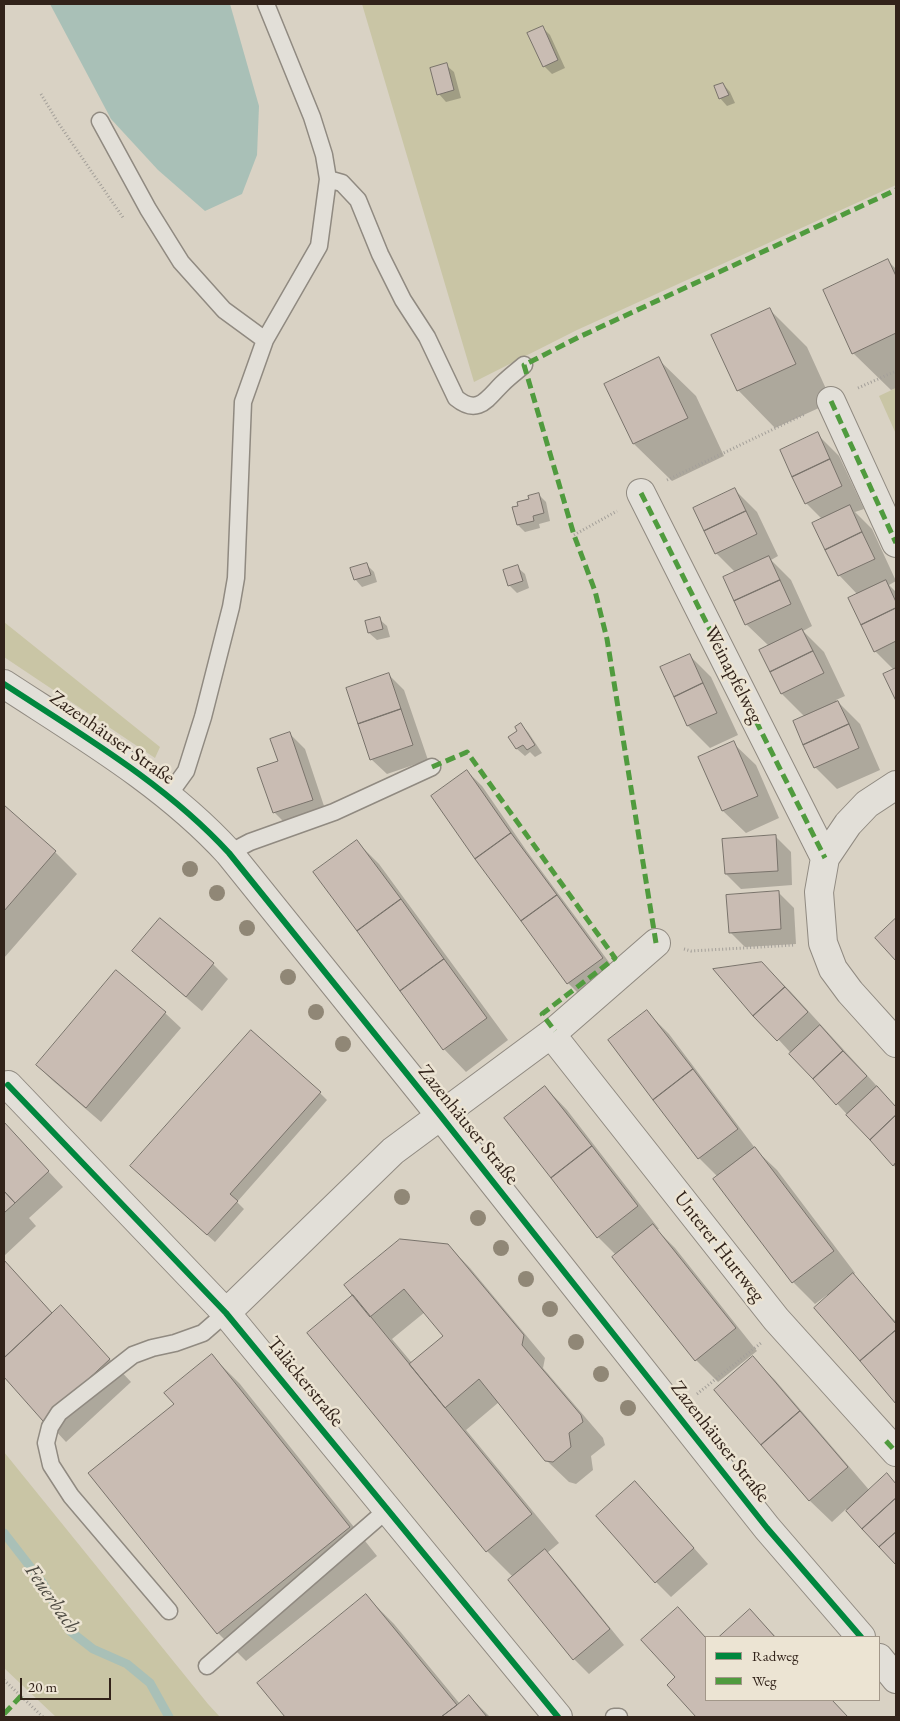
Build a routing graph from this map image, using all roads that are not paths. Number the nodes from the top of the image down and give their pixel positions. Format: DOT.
graph roads {
  1 [pos="266,4"];
  2 [pos="100,120"];
  3 [pos="328,179"];
  4 [pos="264,340"];
  5 [pos="524,365"];
  6 [pos="832,401"];
  7 [pos="641,493"];
  8 [pos="896,543"];
  9 [pos="4,684"];
  10 [pos="432,767"];
  11 [pos="896,785"];
  12 [pos="168,796"];
  13 [pos="229,853"];
  14 [pos="825,858"];
  15 [pos="656,943"];
  16 [pos="551,1034"];
  17 [pos="896,1043"];
  18 [pos="8,1084"];
  19 [pos="440,1115"];
  20 [pos="226,1313"];
  21 [pos="896,1452"];
  22 [pos="388,1509"];
  23 [pos="169,1611"];
  24 [pos="860,1636"];
  25 [pos="880,1659"];
  26 [pos="207,1666"];
  27 [pos="896,1679"];
  28 [pos="558,1717"];
  29 [pos="614,1717"];
  30 [pos="619,1717"];
  1 -- 3 [label="lane"];
  2 -- 4 [label="lane"];
  3 -- 4 [label="lane"];
  3 -- 5 [label="lane"];
  4 -- 12 [label="lane"];
  6 -- 8 [label="street"];
  7 -- 14 [label="street, Weinapfelweg"];
  9 -- 12 [label="street, Zazenhäuser Straße"];
  10 -- 13 [label="lane"];
  11 -- 14 [label="street"];
  12 -- 13 [label="street, Zazenhäuser Straße"];
  13 -- 19 [label="street, Zazenhäuser Straße"];
  14 -- 17 [label="street"];
  15 -- 16 [label="street"];
  16 -- 19 [label="street"];
  16 -- 21 [label="street, Unterer Hurtweg"];
  18 -- 20 [label="street, Taläckerstraße"];
  19 -- 20 [label="street"];
  19 -- 24 [label="street, Zazenhäuser Straße"];
  20 -- 22 [label="street, Taläckerstraße"];
  20 -- 23 [label="lane"];
  22 -- 26 [label="lane"];
  22 -- 28 [label="street, Taläckerstraße"];
  25 -- 27 [label="street"];
  29 -- 30 [label="lane"];
}
